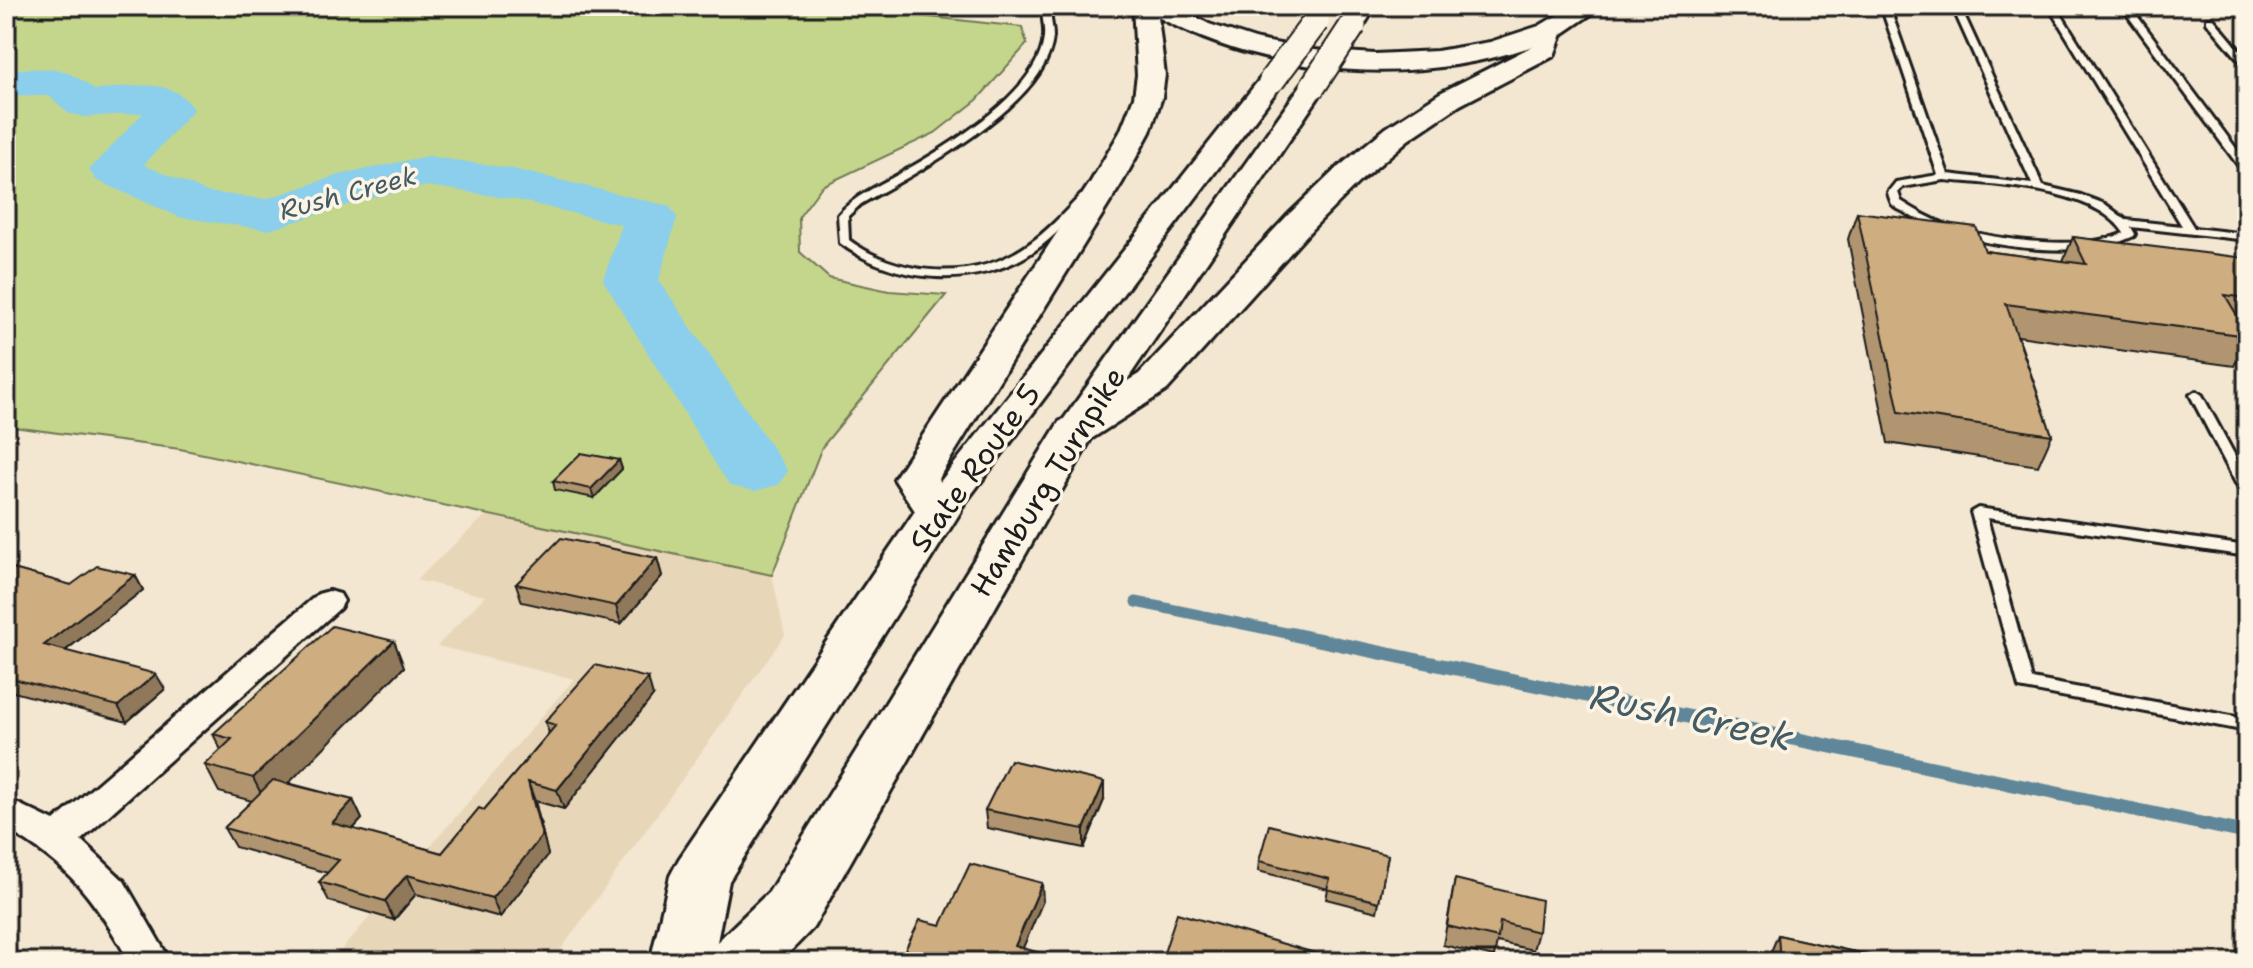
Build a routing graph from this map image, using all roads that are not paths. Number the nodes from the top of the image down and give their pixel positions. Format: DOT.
graph roads {
  1 [pos="1045,6"];
  2 [pos="1145,6"];
  3 [pos="1156,6"];
  4 [pos="1591,6"];
  5 [pos="1885,6"];
  6 [pos="1956,6"];
  7 [pos="2052,6"];
  8 [pos="2236,6"];
  9 [pos="2247,7"];
  10 [pos="2129,11"];
  11 [pos="1321,13"];
  12 [pos="1359,15"];
  13 [pos="2210,20"];
  14 [pos="1549,33"];
  15 [pos="2247,64"];
  16 [pos="1115,167"];
  17 [pos="2247,170"];
  18 [pos="1944,177"];
  19 [pos="2039,189"];
  20 [pos="2127,223"];
  21 [pos="2190,230"];
  22 [pos="2247,237"];
  23 [pos="2196,395"];
  24 [pos="1074,431"];
  25 [pos="2247,491"];
  26 [pos="938,511"];
  27 [pos="2247,551"];
  28 [pos="329,601"];
  29 [pos="2247,725"];
  30 [pos="6,812"];
  31 [pos="57,840"];
  32 [pos="151,962"];
  33 [pos="682,962"];
  34 [pos="739,962"];
  1 -- 16 [label="lane"];
  2 -- 16 [label="highway"];
  3 -- 14 [label="highway"];
  4 -- 14 [label="highway"];
  5 -- 18 [label="lane"];
  6 -- 19 [label="lane"];
  7 -- 21 [label="lane"];
  8 -- 9 [label="street"];
  10 -- 17 [label="lane"];
  11 -- 26 [label="main road, State Route 5, bridge"];
  12 -- 24 [label="main road, Hamburg Turnpike, bridge"];
  13 -- 15 [label="lane"];
  14 -- 24 [label="highway"];
  16 -- 26 [label="highway"];
  18 -- 19 [label="lane"];
  18 -- 20 [label="lane"];
  19 -- 20 [label="lane"];
  20 -- 21 [label="lane"];
  21 -- 22 [label="lane"];
  23 -- 25 [label="lane"];
  24 -- 34 [label="highway, Hamburg Turnpike"];
  26 -- 33 [label="highway, State Route 5"];
  27 -- 29 [label="lane"];
  28 -- 31 [label="street"];
  30 -- 31 [label="street"];
  31 -- 32 [label="street"];
}
